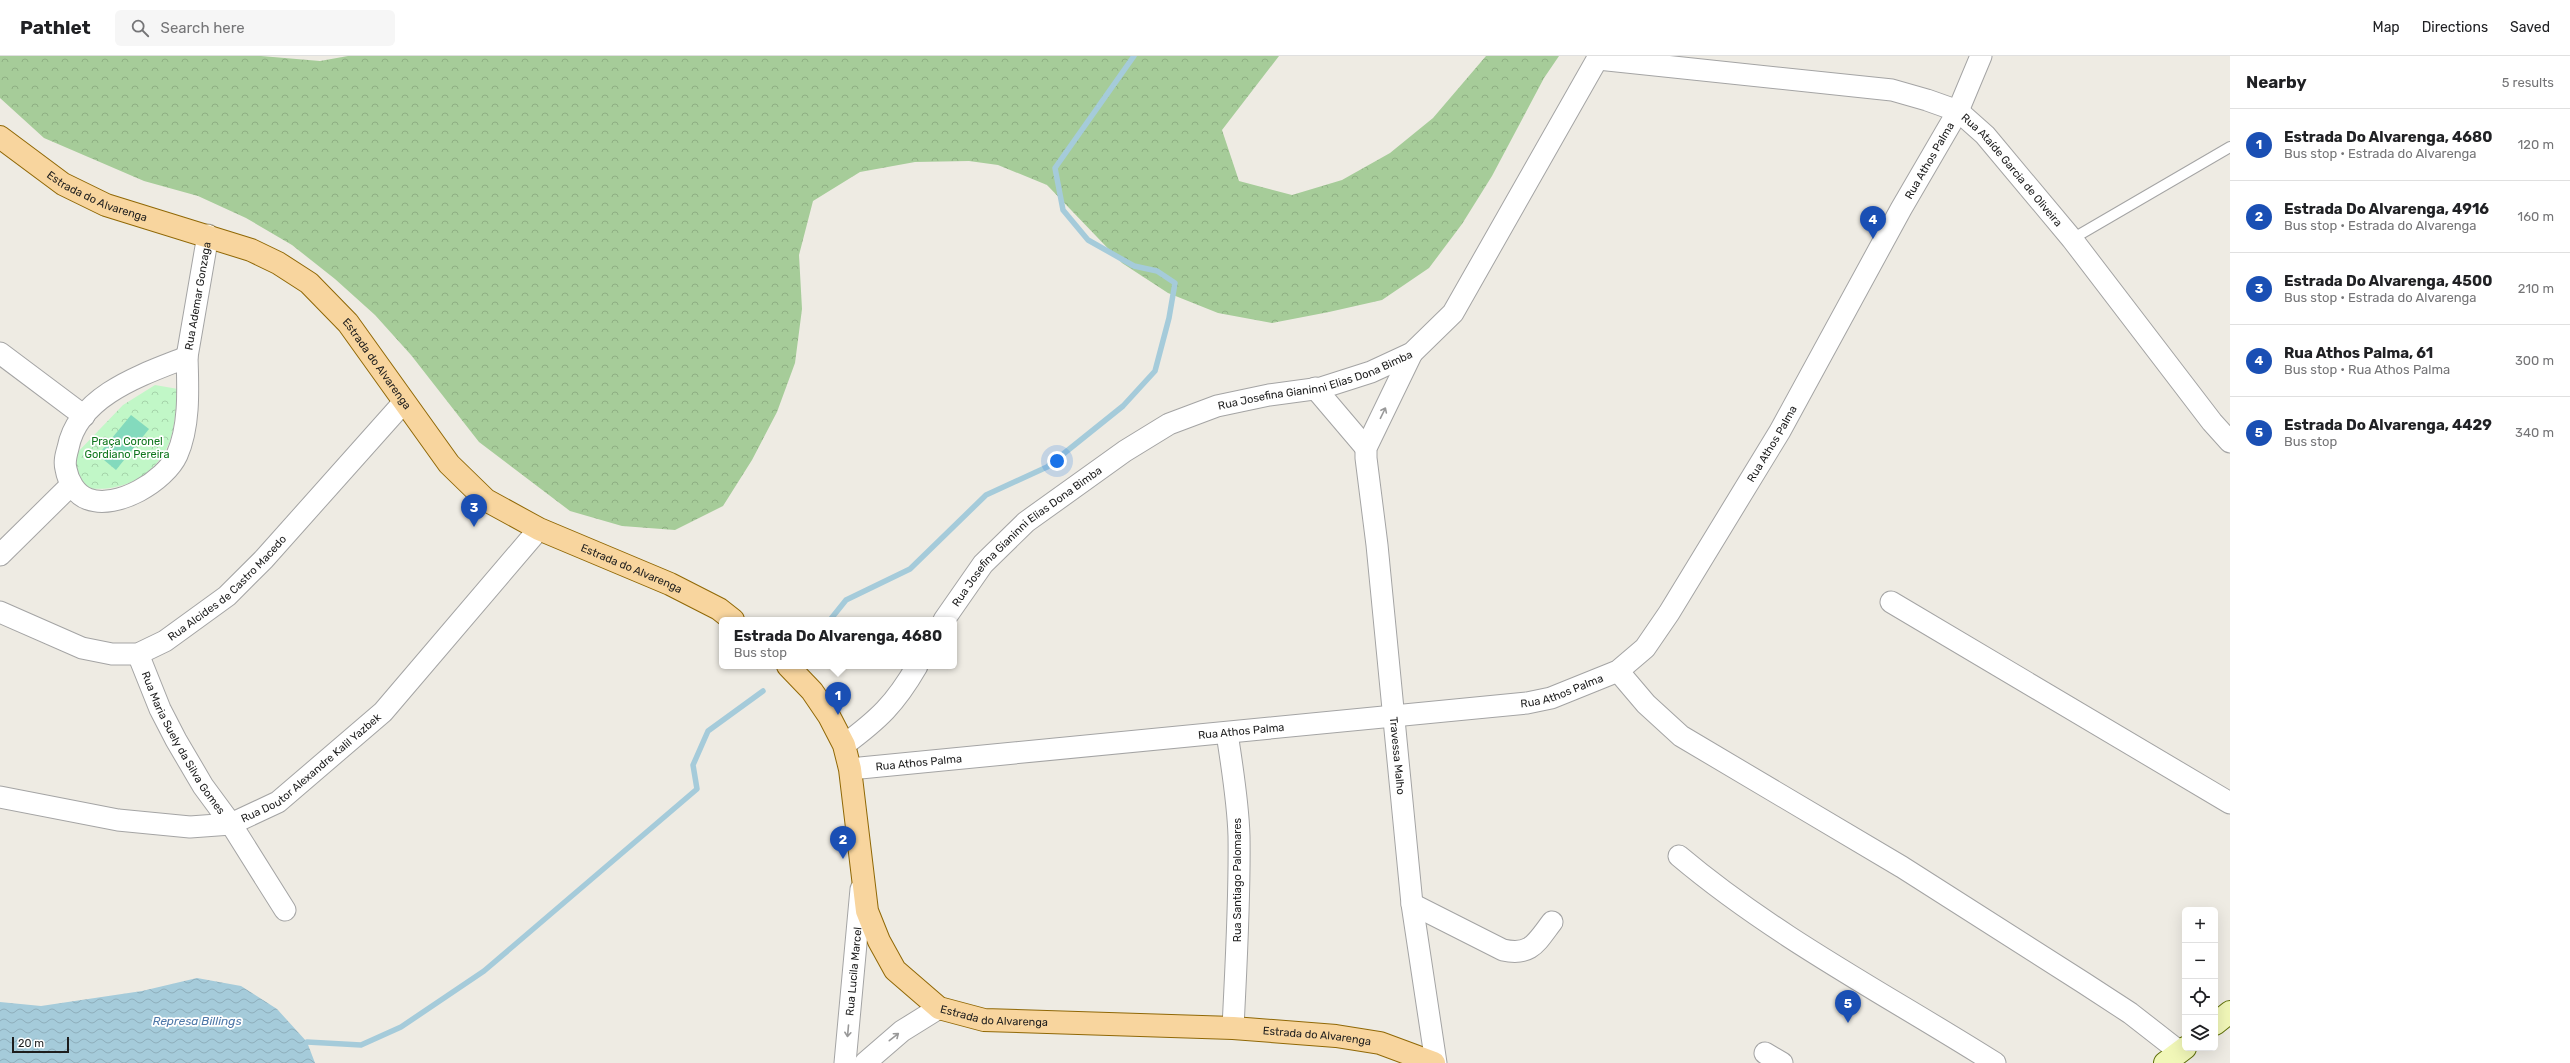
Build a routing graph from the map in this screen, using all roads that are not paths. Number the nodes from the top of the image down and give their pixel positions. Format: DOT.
graph roads {
  1 [pos="1981,56"];
  2 [pos="1598,57"];
  3 [pos="1958,111"];
  4 [pos="0,137"];
  5 [pos="2230,147"];
  6 [pos="208,235"];
  7 [pos="2072,239"];
  8 [pos="1412,353"];
  9 [pos="0,354"];
  10 [pos="187,356"];
  11 [pos="1315,388"];
  12 [pos="404,402"];
  13 [pos="84,416"];
  14 [pos="2230,442"];
  15 [pos="1366,448"];
  16 [pos="71,485"];
  17 [pos="539,530"];
  18 [pos="0,555"];
  19 [pos="1891,602"];
  20 [pos="0,612"];
  21 [pos="729,617"];
  22 [pos="946,617"];
  23 [pos="138,654"];
  24 [pos="791,669"];
  25 [pos="914,669"];
  26 [pos="1618,671"];
  27 [pos="1394,718"];
  28 [pos="1227,733"];
  29 [pos="844,745"];
  30 [pos="850,769"];
  31 [pos="0,797"];
  32 [pos="2230,803"];
  33 [pos="231,824"];
  34 [pos="1679,856"];
  35 [pos="862,880"];
  36 [pos="1412,904"];
  37 [pos="285,910"];
  38 [pos="1552,922"];
  39 [pos="939,1008"];
  40 [pos="2230,1012"];
  41 [pos="2218,1022"];
  42 [pos="1233,1028"];
  43 [pos="2177,1054"];
  44 [pos="845,1063"];
  45 [pos="865,1063"];
  46 [pos="1435,1063"];
  47 [pos="1995,1063"];
  1 -- 3 [label="street, Rua Athos Palma"];
  2 -- 3 [label="street, Rua Ataíde Garcia de Oliveira"];
  2 -- 8 [label="street, Rua Josefina Gianinni Elias Dona Bimba"];
  3 -- 7 [label="street, Rua Ataíde Garcia de Oliveira"];
  3 -- 26 [label="street, Rua Athos Palma"];
  4 -- 6 [label="main road, Estrada do Alvarenga"];
  5 -- 7 [label="lane"];
  6 -- 10 [label="street, Rua Ademar Gonzaga"];
  6 -- 12 [label="main road, Estrada do Alvarenga"];
  7 -- 14 [label="street, Rua Ataíde Garcia de Oliveira"];
  8 -- 11 [label="street, Rua Josefina Gianinni Elias Dona Bimba"];
  15 -- 8 [label="street, one-way"];
  9 -- 13 [label="street"];
  10 -- 13 [label="street"];
  10 -- 16 [label="street"];
  11 -- 15 [label="street"];
  11 -- 22 [label="street, Rua Josefina Gianinni Elias Dona Bimba"];
  12 -- 17 [label="main road, Estrada do Alvarenga"];
  12 -- 23 [label="street, Rua Alcides de Castro Macedo"];
  13 -- 16 [label="street"];
  15 -- 27 [label="street, Travessa Malho"];
  16 -- 18 [label="street"];
  17 -- 21 [label="main road, Estrada do Alvarenga"];
  17 -- 33 [label="street, Rua Doutor Alexandre Kalil Yazbek"];
  19 -- 32 [label="street"];
  20 -- 23 [label="street, Rua Alcides de Castro Macedo"];
  23 -- 33 [label="street, Rua Maria Suely da Silva Gomes"];
  24 -- 29 [label="main road, Estrada do Alvarenga"];
  25 -- 29 [label="street"];
  26 -- 27 [label="street, Rua Athos Palma"];
  26 -- 43 [label="street"];
  27 -- 28 [label="street, Rua Athos Palma"];
  27 -- 36 [label="street, Travessa Malho"];
  28 -- 30 [label="street, Rua Athos Palma"];
  28 -- 42 [label="street, Rua Santiago Palomares"];
  29 -- 30 [label="main road, Estrada do Alvarenga"];
  30 -- 35 [label="main road, Estrada do Alvarenga"];
  31 -- 33 [label="street, Rua Doutor Alexandre Kalil Yazbek"];
  33 -- 37 [label="street, Rua Maria Suely da Silva Gomes"];
  34 -- 47 [label="street"];
  35 -- 39 [label="main road, Estrada do Alvarenga"];
  35 -- 44 [label="street, Rua Lucila Marcel, one-way"];
  36 -- 38 [label="street"];
  36 -- 46 [label="street, Travessa Malho"];
  39 -- 42 [label="main road, Estrada do Alvarenga"];
  45 -- 39 [label="street, one-way"];
  40 -- 41 [label="street"];
  42 -- 46 [label="main road, Estrada do Alvarenga"];
}
